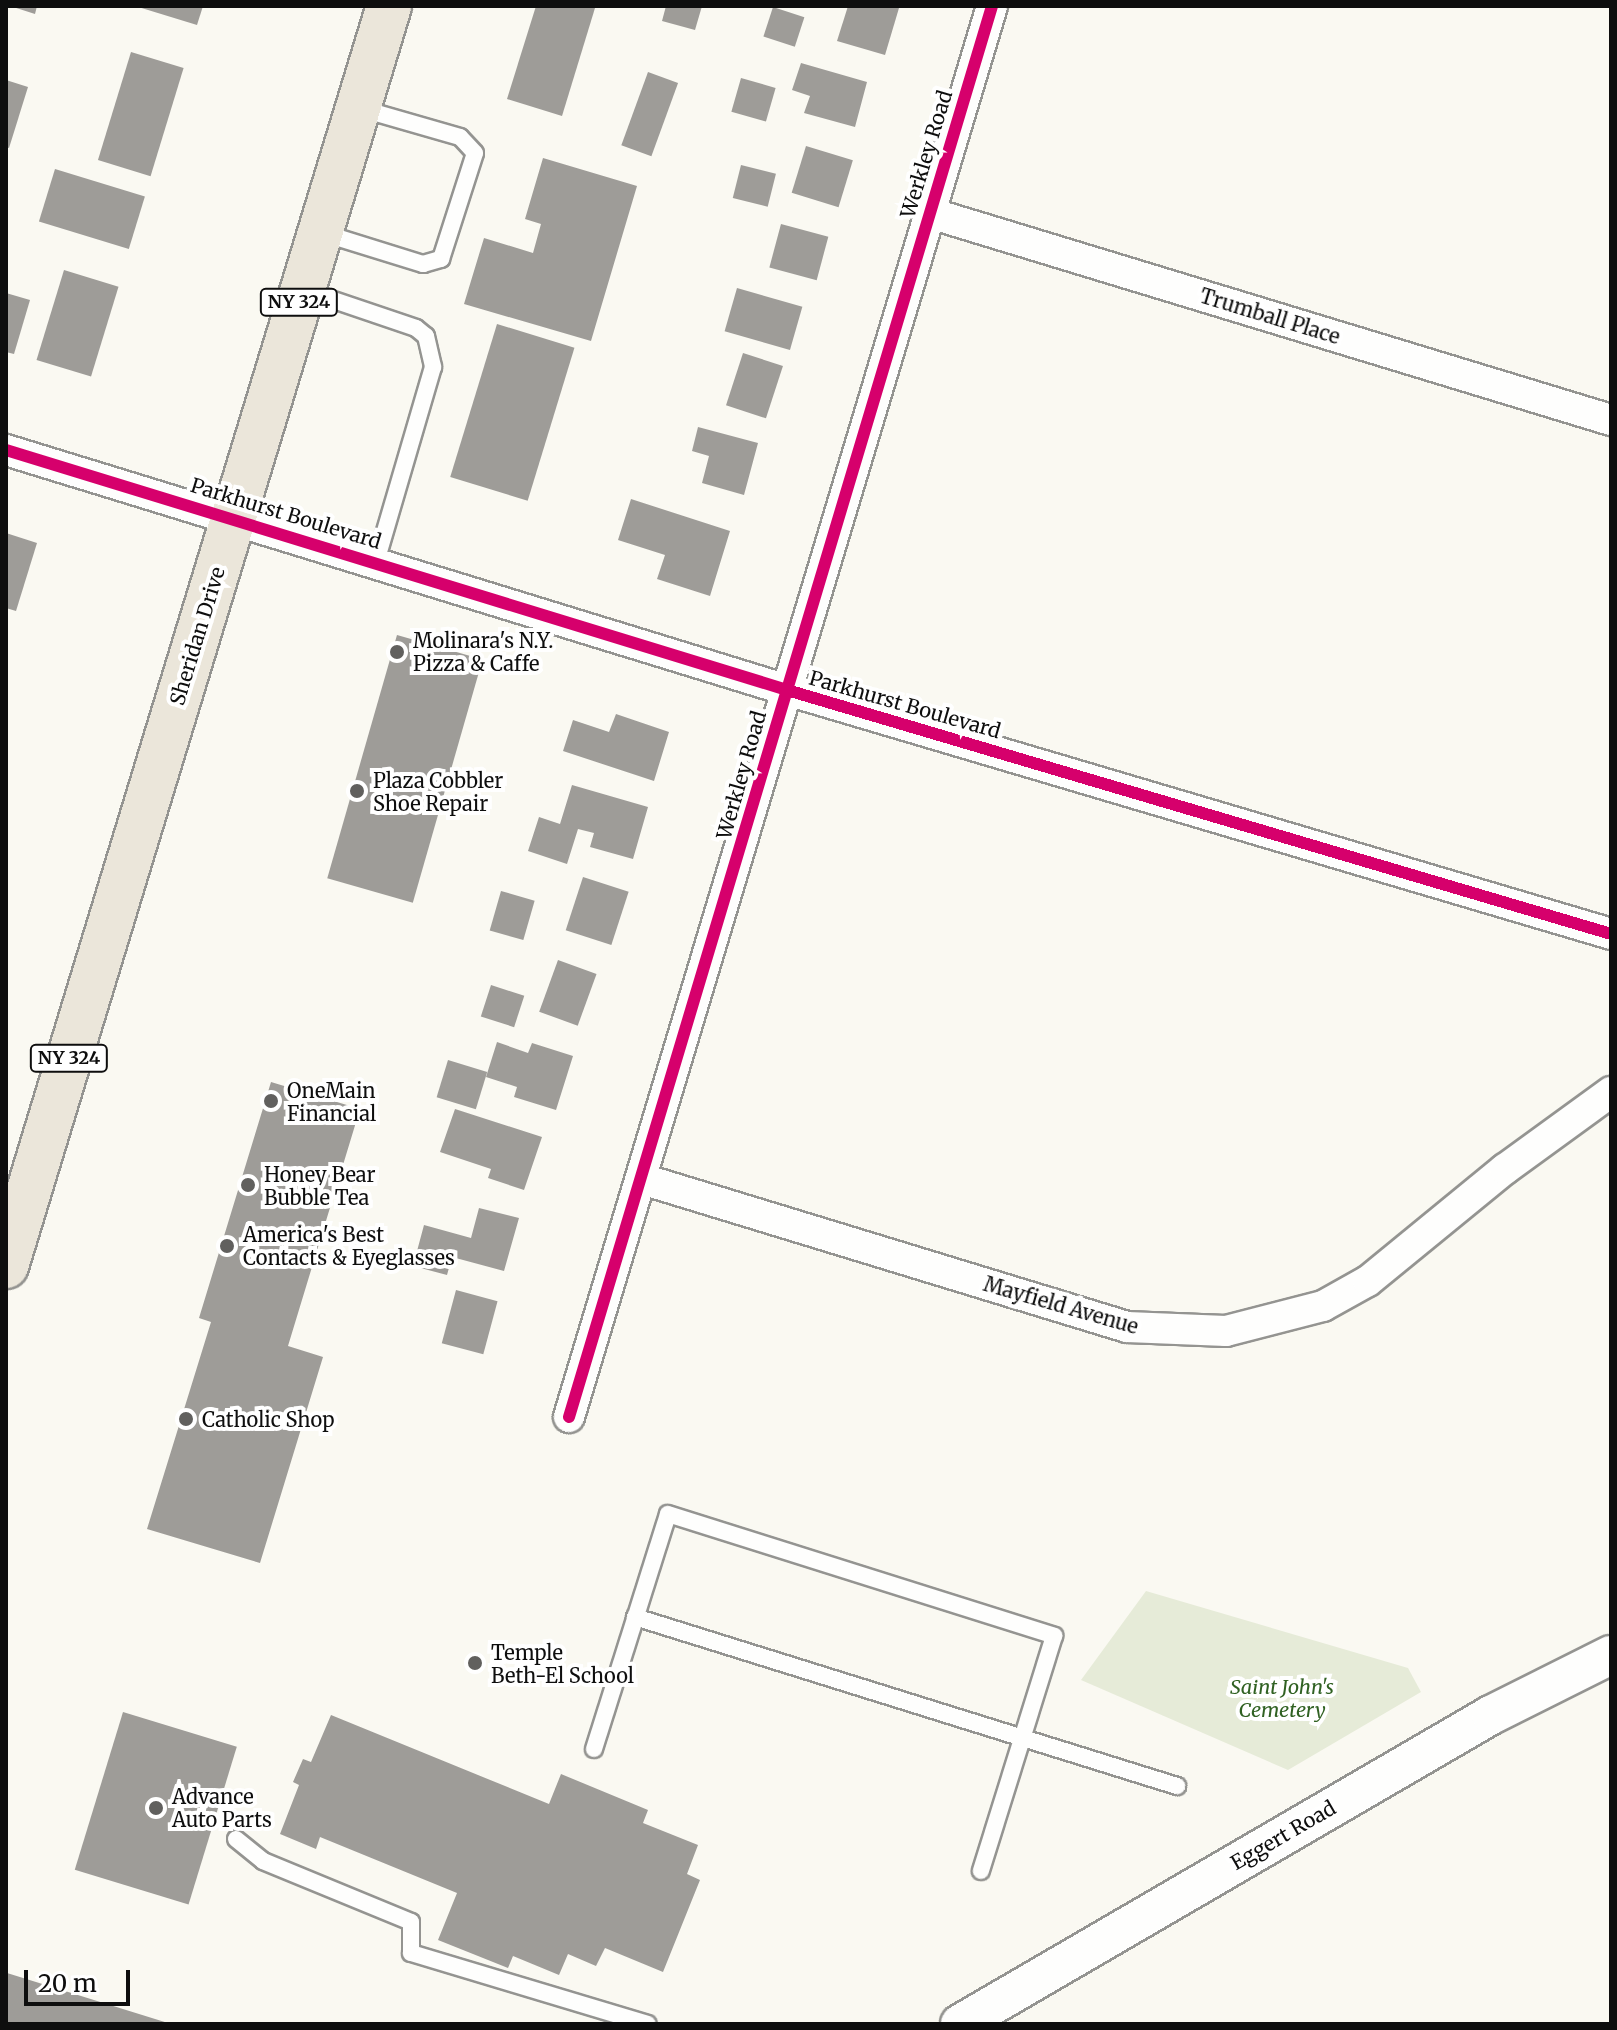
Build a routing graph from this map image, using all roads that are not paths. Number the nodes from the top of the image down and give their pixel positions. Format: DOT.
graph roads {
  1 [pos="389,6"];
  2 [pos="992,6"];
  3 [pos="358,108"];
  4 [pos="930,213"];
  5 [pos="320,232"];
  6 [pos="302,290"];
  7 [pos="1611,420"];
  8 [pos="6,450"];
  9 [pos="233,518"];
  10 [pos="376,562"];
  11 [pos="787,690"];
  12 [pos="1611,934"];
  13 [pos="1611,1092"];
  14 [pos="642,1179"];
  15 [pos="6,1266"];
  16 [pos="569,1417"];
  17 [pos="635,1617"];
  18 [pos="1611,1655"];
  19 [pos="1024,1734"];
  20 [pos="594,1749"];
  21 [pos="1177,1786"];
  22 [pos="236,1839"];
  23 [pos="981,1871"];
  24 [pos="648,2024"];
  25 [pos="960,2024"];
  1 -- 3 [label="main road, Sheridan Drive / NY 324"];
  2 -- 4 [label="street, Werkley Road"];
  3 -- 5 [label="main road, Sheridan Drive / NY 324"];
  3 -- 5 [label="lane"];
  4 -- 7 [label="street, Trumball Place"];
  4 -- 11 [label="street, Werkley Road"];
  5 -- 6 [label="main road, Sheridan Drive / NY 324"];
  6 -- 9 [label="main road, Sheridan Drive / NY 324"];
  6 -- 10 [label="lane"];
  8 -- 9 [label="street, Parkhurst Boulevard"];
  9 -- 10 [label="street, Parkhurst Boulevard"];
  9 -- 15 [label="main road, Sheridan Drive / NY 324"];
  10 -- 11 [label="street, Parkhurst Boulevard"];
  11 -- 12 [label="street, Parkhurst Boulevard"];
  11 -- 14 [label="street, Werkley Road"];
  13 -- 14 [label="street, Mayfield Avenue"];
  14 -- 16 [label="street, Werkley Road"];
  17 -- 19 [label="lane"];
  17 -- 19 [label="lane"];
  17 -- 20 [label="lane"];
  18 -- 25 [label="street, Eggert Road"];
  19 -- 21 [label="lane"];
  19 -- 23 [label="lane"];
  22 -- 24 [label="lane"];
}
